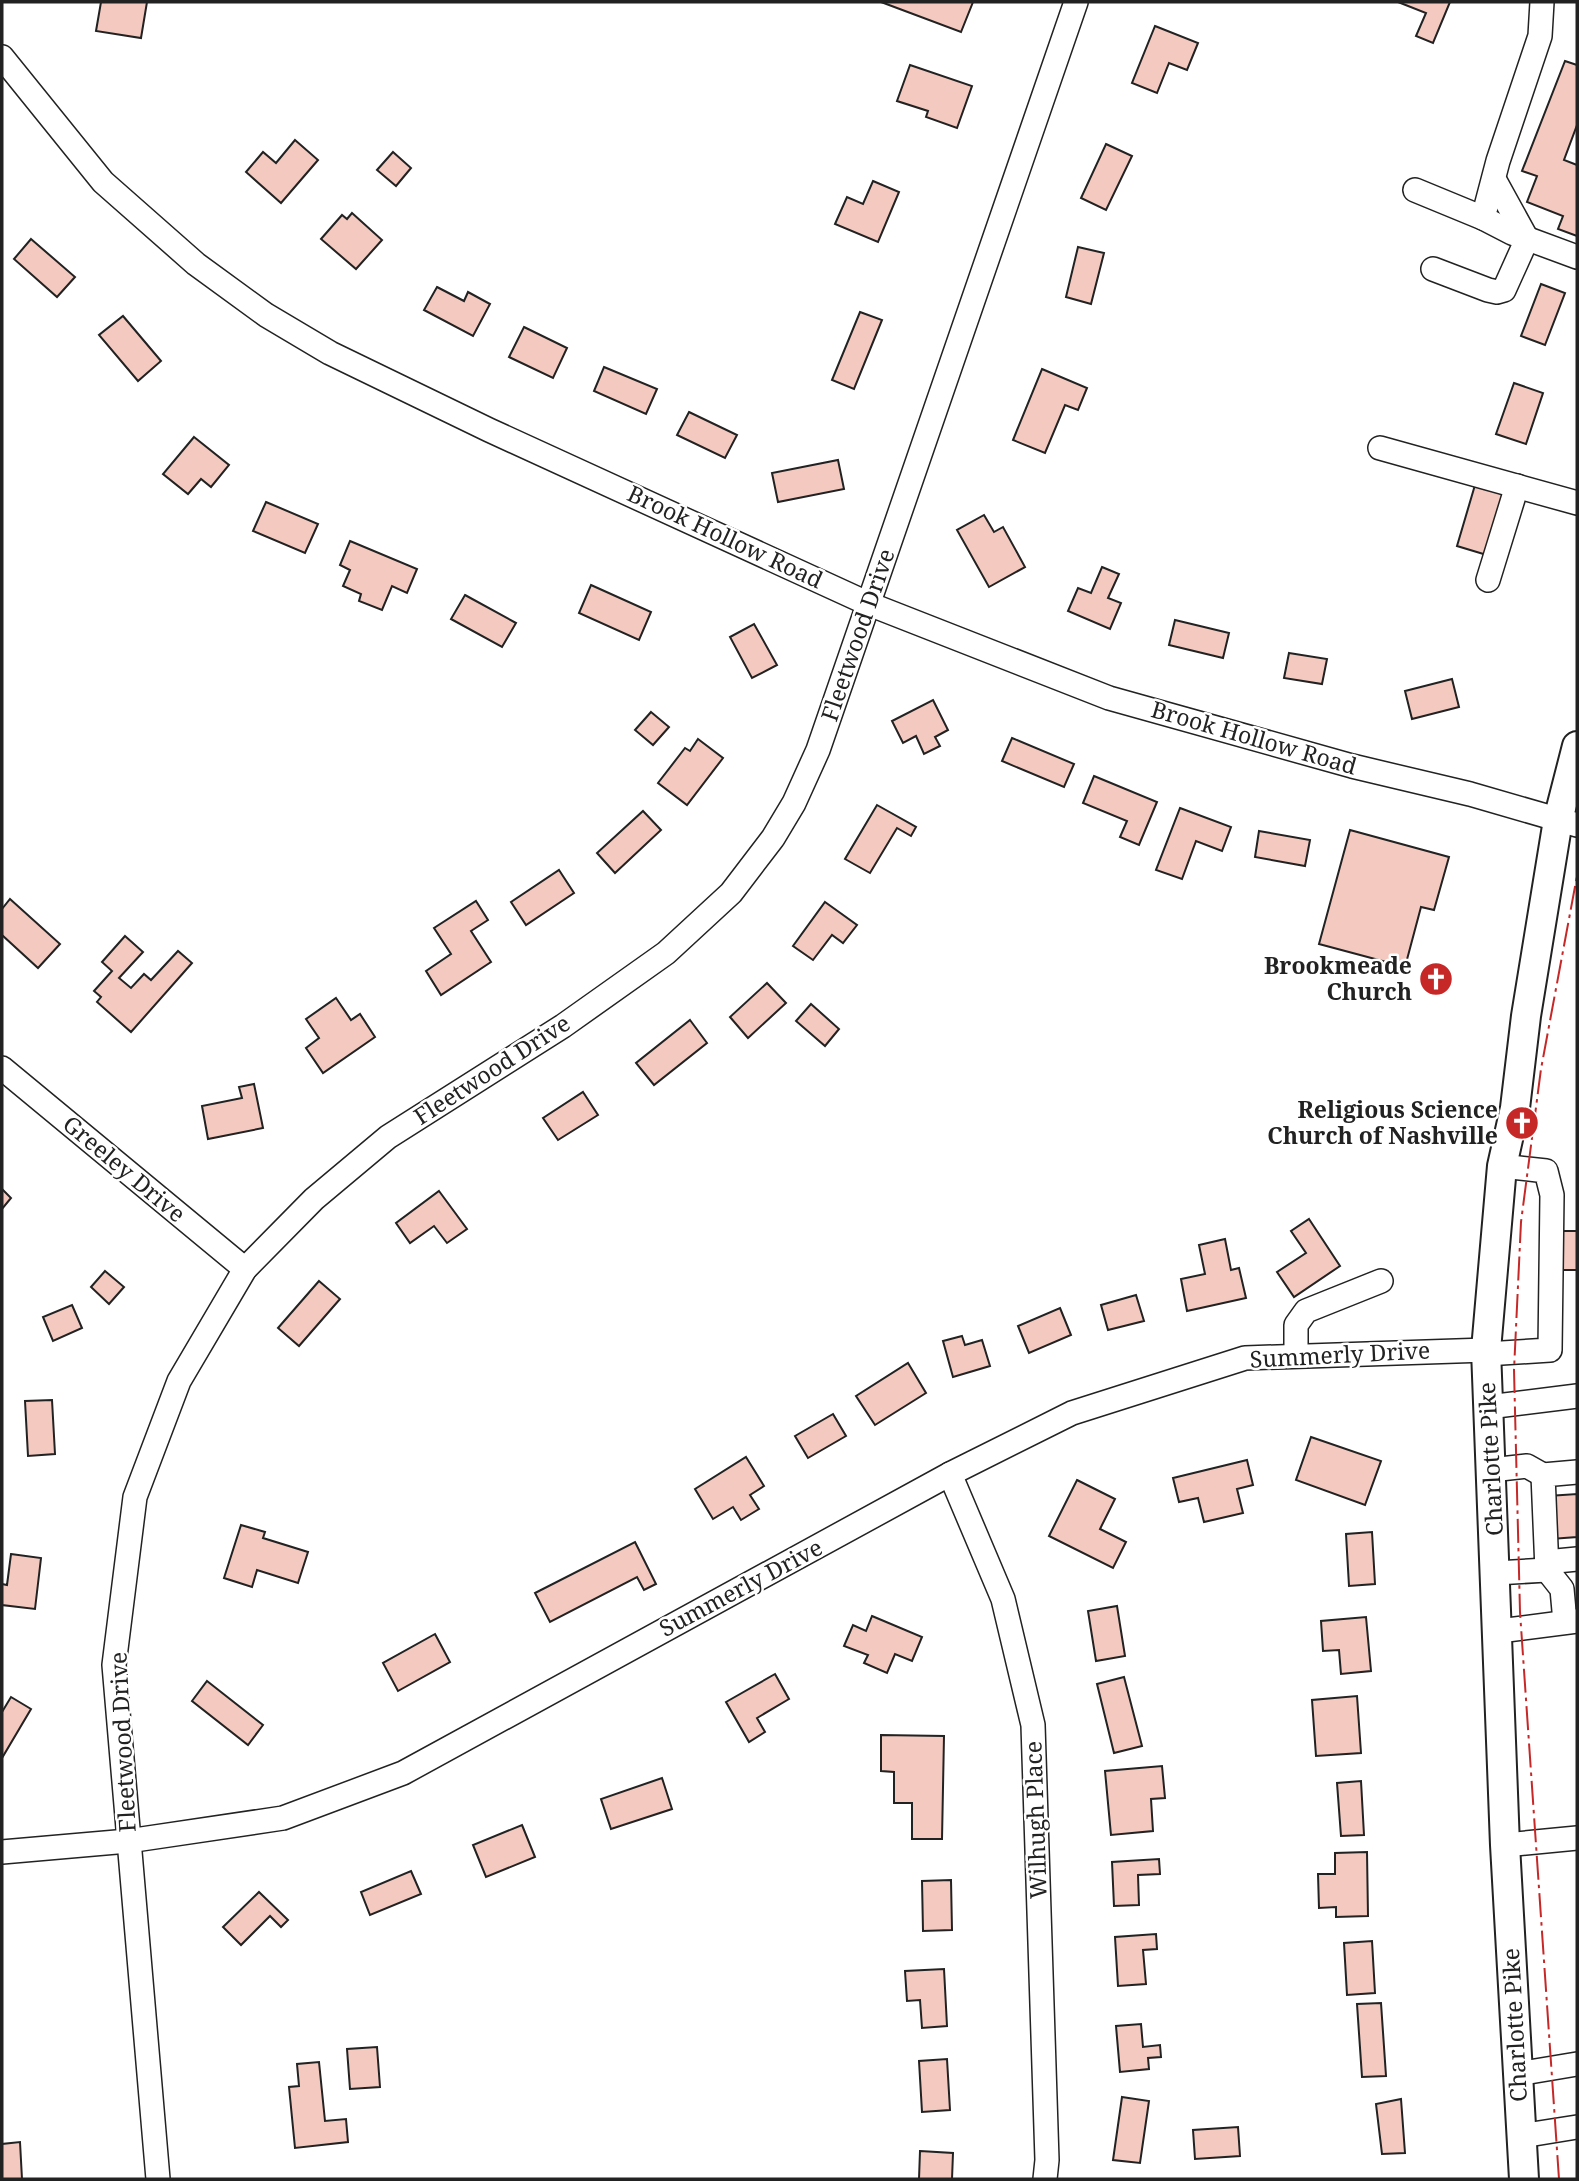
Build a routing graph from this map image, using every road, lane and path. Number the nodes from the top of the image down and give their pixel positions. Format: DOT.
graph roads {
  1 [pos="1076,2"];
  2 [pos="1542,2"];
  3 [pos="2,57"];
  4 [pos="1494,179"];
  5 [pos="1415,190"];
  6 [pos="1483,218"];
  7 [pos="1527,239"];
  8 [pos="1577,257"];
  9 [pos="1433,269"];
  10 [pos="1380,448"];
  11 [pos="1517,486"];
  12 [pos="1577,503"];
  13 [pos="1488,580"];
  14 [pos="869,604"];
  15 [pos="1577,746"];
  16 [pos="1567,822"];
  17 [pos="2,1068"];
  18 [pos="1502,1166"];
  19 [pos="245,1269"];
  20 [pos="1381,1280"];
  21 [pos="1486,1352"];
  22 [pos="1296,1356"];
  23 [pos="1577,1396"];
  24 [pos="1489,1407"];
  25 [pos="1491,1469"];
  26 [pos="950,1474"];
  27 [pos="1543,1475"];
  28 [pos="1577,1479"];
  29 [pos="1577,1559"];
  30 [pos="1547,1566"];
  31 [pos="1496,1573"];
  32 [pos="1571,1621"];
  33 [pos="1499,1631"];
  34 [pos="1577,1838"];
  35 [pos="128,1841"];
  36 [pos="1505,1844"];
  37 [pos="2,1852"];
  38 [pos="1577,2064"];
  39 [pos="1517,2074"];
  40 [pos="1577,2127"];
  41 [pos="1521,2136"];
  42 [pos="1049,2178"];
  43 [pos="158,2179"];
  44 [pos="1524,2179"];
  1 -- 14 [label="street, Fleetwood Drive"];
  2 -- 4 [label="street"];
  3 -- 14 [label="street, Brook Hollow Road"];
  4 -- 6 [label="street"];
  4 -- 7 [label="street"];
  5 -- 6 [label="street"];
  6 -- 7 [label="street"];
  7 -- 8 [label="street"];
  7 -- 9 [label="street"];
  10 -- 11 [label="street"];
  11 -- 12 [label="street"];
  11 -- 13 [label="street"];
  14 -- 16 [label="street, Brook Hollow Road"];
  14 -- 19 [label="street, Fleetwood Drive"];
  15 -- 16 [label="main road, Charlotte Pike"];
  16 -- 18 [label="main road, Charlotte Pike"];
  17 -- 19 [label="street, Greeley Drive"];
  18 -- 21 [label="main road, Charlotte Pike"];
  18 -- 21 [label="street, Summerly Drive"];
  19 -- 35 [label="street, Fleetwood Drive"];
  20 -- 22 [label="street"];
  21 -- 22 [label="street, Summerly Drive"];
  21 -- 24 [label="main road, Charlotte Pike"];
  22 -- 26 [label="street, Summerly Drive"];
  23 -- 24 [label="street"];
  24 -- 25 [label="main road, Charlotte Pike"];
  25 -- 27 [label="street"];
  25 -- 31 [label="main road, Charlotte Pike"];
  26 -- 35 [label="street, Summerly Drive"];
  26 -- 42 [label="street, Wilhugh Place"];
  27 -- 28 [label="street"];
  27 -- 30 [label="street"];
  29 -- 30 [label="street"];
  30 -- 31 [label="street"];
  30 -- 32 [label="street"];
  31 -- 33 [label="main road, Charlotte Pike"];
  32 -- 33 [label="street"];
  33 -- 36 [label="main road, Charlotte Pike"];
  34 -- 36 [label="street"];
  35 -- 37 [label="street, Summerly Drive"];
  35 -- 43 [label="street, Fleetwood Drive"];
  36 -- 39 [label="main road, Charlotte Pike"];
  38 -- 39 [label="street"];
  39 -- 41 [label="main road, Charlotte Pike"];
  40 -- 41 [label="street"];
  41 -- 44 [label="main road, Charlotte Pike"];
}
